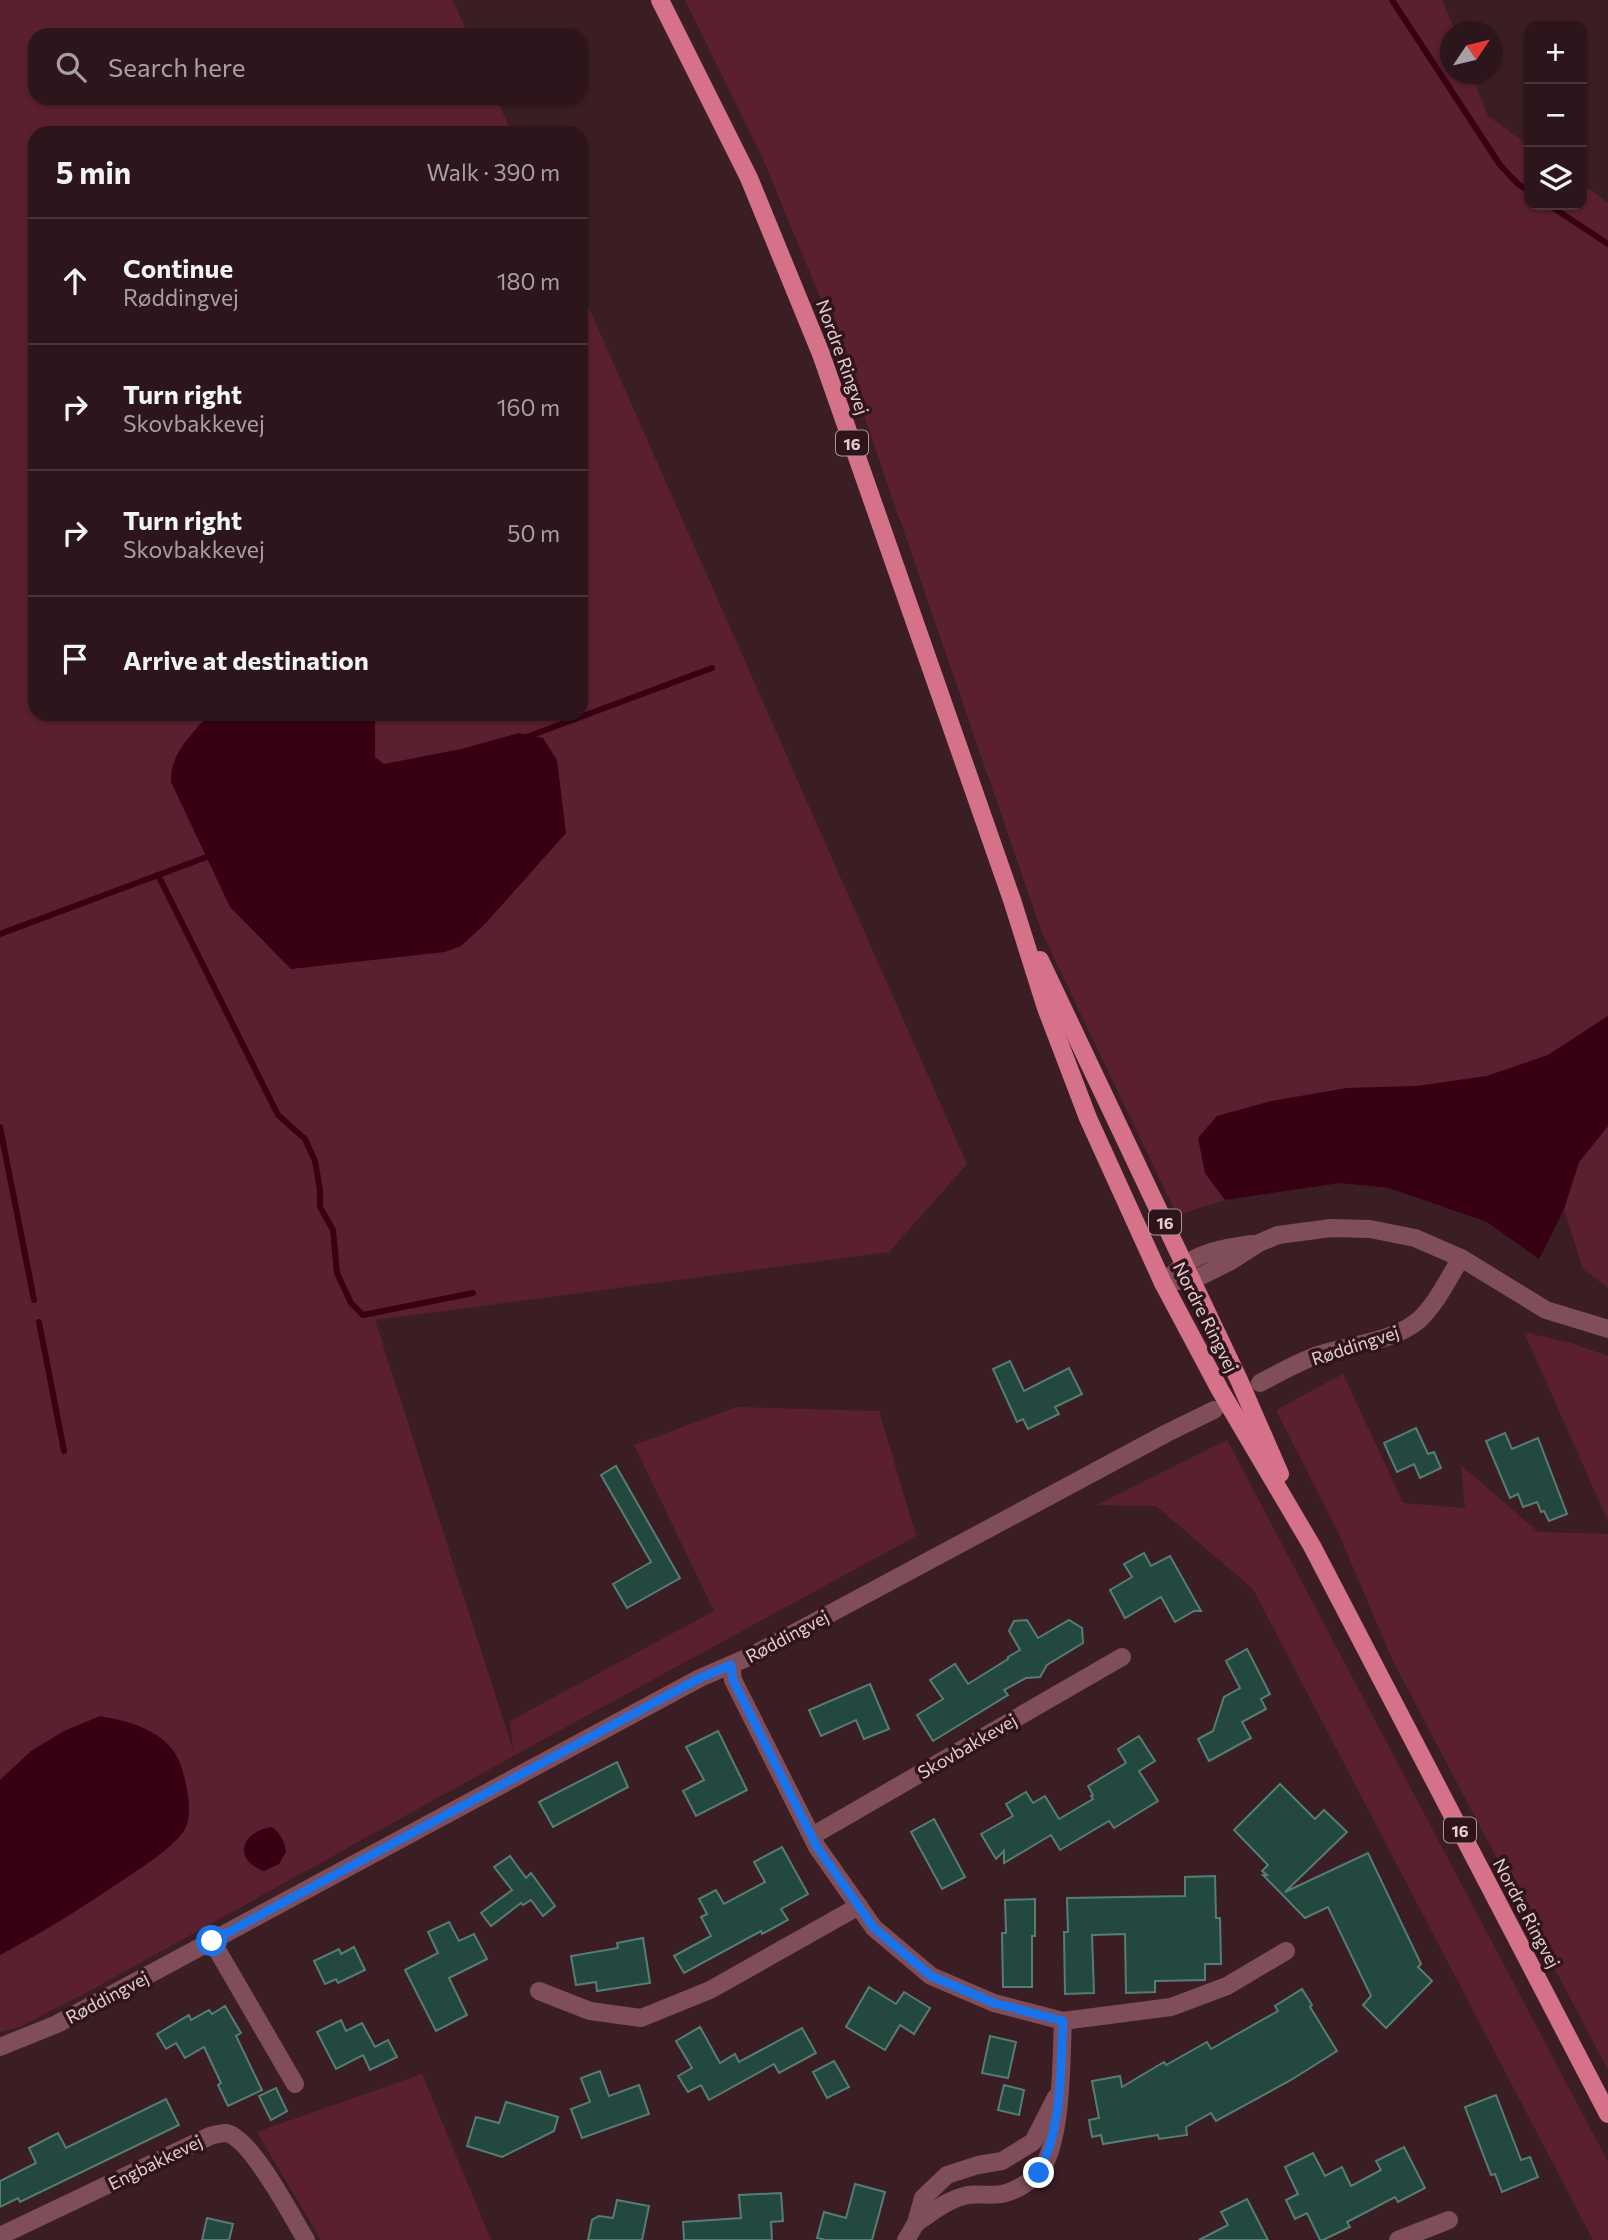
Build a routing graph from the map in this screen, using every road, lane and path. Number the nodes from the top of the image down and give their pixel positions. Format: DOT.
graph roads {
  1 [pos="660,0"];
  2 [pos="1012,900"];
  3 [pos="1259,1243"];
  4 [pos="1461,1258"];
  5 [pos="1184,1262"];
  6 [pos="1192,1279"];
  7 [pos="1163,1283"];
  8 [pos="1608,1329"];
  9 [pos="1260,1383"];
  10 [pos="1214,1410"];
  11 [pos="1312,1546"];
  12 [pos="1122,1657"];
  13 [pos="731,1665"];
  14 [pos="812,1836"];
  15 [pos="859,1906"];
  16 [pos="212,1941"];
  17 [pos="1286,1951"];
  18 [pos="540,1991"];
  19 [pos="1063,2021"];
  20 [pos="0,2047"];
  21 [pos="295,2084"];
  22 [pos="1060,2091"];
  23 [pos="1608,2114"];
  24 [pos="1449,2220"];
  25 [pos="916,2222"];
  26 [pos="0,2236"];
  27 [pos="306,2240"];
  28 [pos="906,2240"];
  29 [pos="1398,2240"];
  1 -- 2 [label="main road, Nordre Ringvej / 16"];
  2 -- 5 [label="main road, Nordre Ringvej / 16"];
  2 -- 7 [label="main road, Nordre Ringvej / 16"];
  3 -- 4 [label="street"];
  3 -- 5 [label="street"];
  3 -- 6 [label="street"];
  4 -- 8 [label="street"];
  4 -- 9 [label="street, Røddingvej"];
  5 -- 6 [label="main road, Nordre Ringvej / 16"];
  5 -- 7 [label="street"];
  6 -- 7 [label="street"];
  6 -- 11 [label="main road, Nordre Ringvej / 16"];
  7 -- 11 [label="main road, Nordre Ringvej / 16"];
  10 -- 13 [label="street, Røddingvej"];
  11 -- 23 [label="main road, Nordre Ringvej / 16"];
  12 -- 14 [label="street, Skovbakkevej"];
  13 -- 14 [label="street"];
  13 -- 16 [label="street, Røddingvej"];
  14 -- 15 [label="street"];
  15 -- 18 [label="street"];
  15 -- 19 [label="street"];
  16 -- 20 [label="street, Røddingvej"];
  16 -- 21 [label="street"];
  17 -- 19 [label="street"];
  19 -- 22 [label="street"];
  22 -- 25 [label="street"];
  22 -- 25 [label="street"];
  24 -- 29 [label="street"];
  25 -- 28 [label="street"];
  26 -- 27 [label="street, Engbakkevej"];
}
